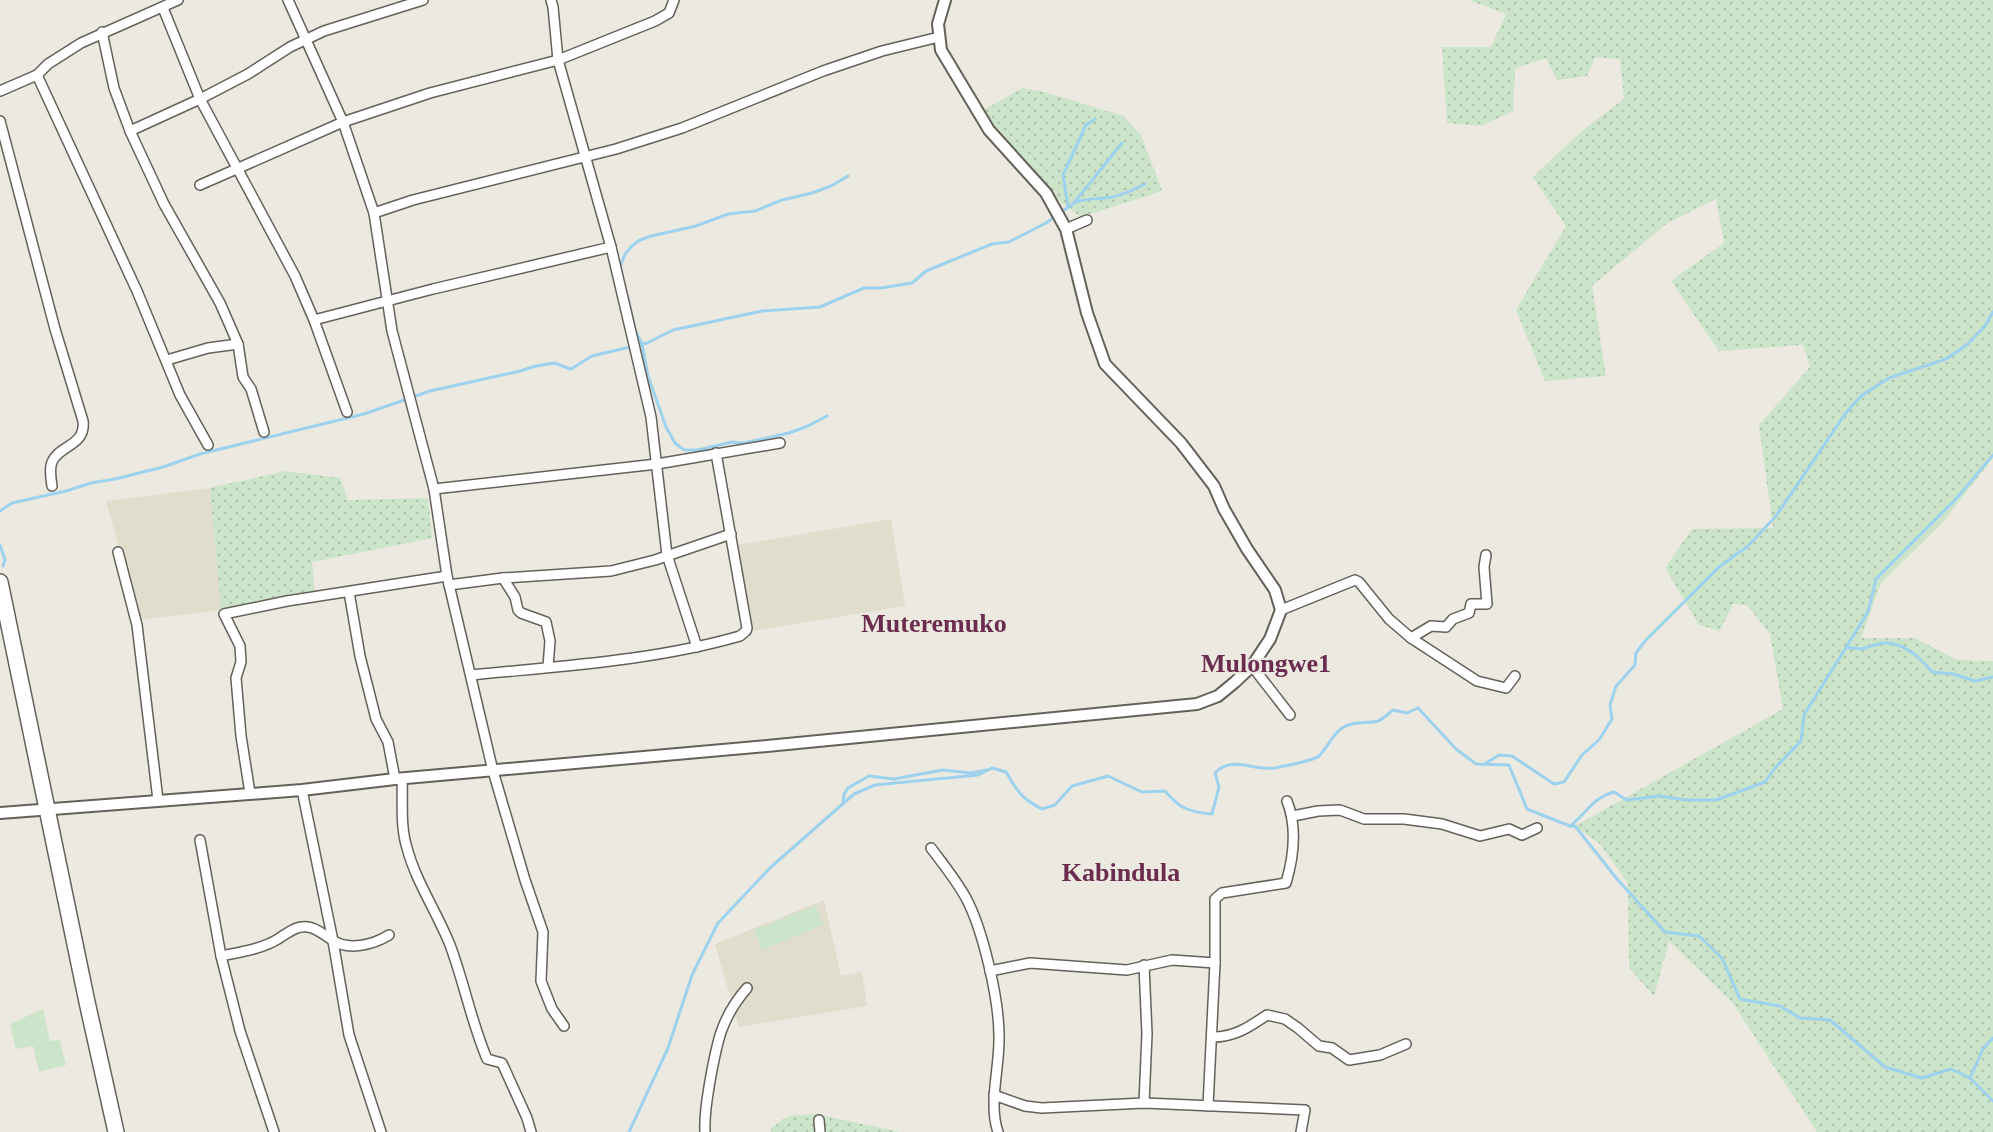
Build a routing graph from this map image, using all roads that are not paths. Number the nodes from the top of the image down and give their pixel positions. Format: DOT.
graph roads {
  1 [pos="178,0"];
  2 [pos="288,0"];
  3 [pos="423,0"];
  4 [pos="550,0"];
  5 [pos="674,0"];
  6 [pos="945,0"];
  7 [pos="163,8"];
  8 [pos="102,32"];
  9 [pos="939,37"];
  10 [pos="306,39"];
  11 [pos="558,60"];
  12 [pos="37,75"];
  13 [pos="0,91"];
  14 [pos="200,99"];
  15 [pos="0,121"];
  16 [pos="343,122"];
  17 [pos="130,131"];
  18 [pos="586,156"];
  19 [pos="239,169"];
  20 [pos="200,185"];
  21 [pos="374,213"];
  22 [pos="1087,220"];
  23 [pos="1066,229"];
  24 [pos="611,247"];
  25 [pos="389,301"];
  26 [pos="314,320"];
  27 [pos="238,344"];
  28 [pos="167,360"];
  29 [pos="347,412"];
  30 [pos="264,432"];
  31 [pos="780,443"];
  32 [pos="208,445"];
  33 [pos="717,453"];
  34 [pos="657,464"];
  35 [pos="52,486"];
  36 [pos="434,489"];
  37 [pos="731,534"];
  38 [pos="118,552"];
  39 [pos="667,555"];
  40 [pos="1486,555"];
  41 [pos="503,578"];
  42 [pos="448,580"];
  43 [pos="0,582"];
  44 [pos="350,591"];
  45 [pos="1281,610"];
  46 [pos="6,638"];
  47 [pos="1411,638"];
  48 [pos="697,646"];
  49 [pos="1252,666"];
  50 [pos="548,667"];
  51 [pos="471,675"];
  52 [pos="1515,676"];
  53 [pos="1290,715"];
  54 [pos="493,771"];
  55 [pos="399,779"];
  56 [pos="302,790"];
  57 [pos="250,794"];
  58 [pos="158,800"];
  59 [pos="1287,801"];
  60 [pos="46,809"];
  61 [pos="0,813"];
  62 [pos="1293,816"];
  63 [pos="1537,828"];
  64 [pos="200,840"];
  65 [pos="932,848"];
  66 [pos="389,935"];
  67 [pos="333,942"];
  68 [pos="221,956"];
  69 [pos="1215,963"];
  70 [pos="1144,965"];
  71 [pos="990,971"];
  72 [pos="747,988"];
  73 [pos="564,1026"];
  74 [pos="1213,1037"];
  75 [pos="1406,1044"];
  76 [pos="994,1095"];
  77 [pos="1144,1103"];
  78 [pos="1208,1106"];
  79 [pos="819,1120"];
  80 [pos="116,1132"];
  81 [pos="274,1132"];
  82 [pos="381,1132"];
  83 [pos="531,1132"];
  84 [pos="705,1132"];
  85 [pos="820,1132"];
  86 [pos="998,1132"];
  87 [pos="1300,1132"];
  1 -- 7 [label="street"];
  2 -- 10 [label="street"];
  3 -- 10 [label="street"];
  4 -- 11 [label="street"];
  5 -- 11 [label="street"];
  6 -- 9 [label="street"];
  7 -- 8 [label="street"];
  7 -- 14 [label="street"];
  8 -- 12 [label="street"];
  8 -- 17 [label="street"];
  9 -- 18 [label="street"];
  9 -- 23 [label="street"];
  10 -- 14 [label="street"];
  10 -- 16 [label="street"];
  11 -- 16 [label="street"];
  11 -- 18 [label="street"];
  12 -- 13 [label="street"];
  12 -- 28 [label="street"];
  14 -- 17 [label="street"];
  14 -- 19 [label="street"];
  15 -- 35 [label="street"];
  16 -- 19 [label="street"];
  16 -- 21 [label="street"];
  17 -- 27 [label="street"];
  18 -- 21 [label="street"];
  18 -- 24 [label="street"];
  19 -- 20 [label="street"];
  19 -- 26 [label="street"];
  21 -- 25 [label="street"];
  22 -- 23 [label="street"];
  23 -- 45 [label="street"];
  24 -- 25 [label="street"];
  24 -- 34 [label="street"];
  25 -- 26 [label="street"];
  25 -- 36 [label="street"];
  26 -- 29 [label="street"];
  27 -- 28 [label="street"];
  27 -- 30 [label="street"];
  28 -- 32 [label="street"];
  31 -- 33 [label="street"];
  33 -- 34 [label="street"];
  33 -- 37 [label="street"];
  34 -- 36 [label="street"];
  34 -- 39 [label="street"];
  36 -- 42 [label="street"];
  37 -- 39 [label="street"];
  37 -- 48 [label="street"];
  38 -- 58 [label="street"];
  39 -- 41 [label="street"];
  39 -- 48 [label="street"];
  40 -- 47 [label="street"];
  41 -- 42 [label="street"];
  41 -- 50 [label="street"];
  42 -- 44 [label="street"];
  42 -- 51 [label="street"];
  43 -- 46 [label="highway"];
  44 -- 55 [label="street"];
  44 -- 57 [label="street"];
  45 -- 47 [label="street"];
  45 -- 49 [label="street"];
  46 -- 60 [label="highway"];
  47 -- 52 [label="street"];
  48 -- 50 [label="street"];
  49 -- 53 [label="street"];
  49 -- 54 [label="street"];
  50 -- 51 [label="street"];
  51 -- 54 [label="street"];
  54 -- 55 [label="street"];
  54 -- 73 [label="street"];
  55 -- 56 [label="street"];
  55 -- 83 [label="street"];
  56 -- 57 [label="street"];
  56 -- 67 [label="street"];
  57 -- 58 [label="street"];
  58 -- 60 [label="street"];
  59 -- 62 [label="street"];
  60 -- 61 [label="street"];
  60 -- 80 [label="highway"];
  62 -- 63 [label="street"];
  62 -- 69 [label="street"];
  64 -- 68 [label="street"];
  65 -- 71 [label="street"];
  66 -- 67 [label="street"];
  67 -- 68 [label="street"];
  67 -- 82 [label="street"];
  68 -- 81 [label="street"];
  69 -- 70 [label="street"];
  69 -- 74 [label="street"];
  70 -- 71 [label="street"];
  70 -- 77 [label="street"];
  71 -- 76 [label="street"];
  72 -- 84 [label="street"];
  74 -- 75 [label="street"];
  74 -- 78 [label="street"];
  76 -- 77 [label="street"];
  76 -- 86 [label="street"];
  77 -- 78 [label="street"];
  78 -- 87 [label="street"];
  79 -- 85 [label="street"];
}
